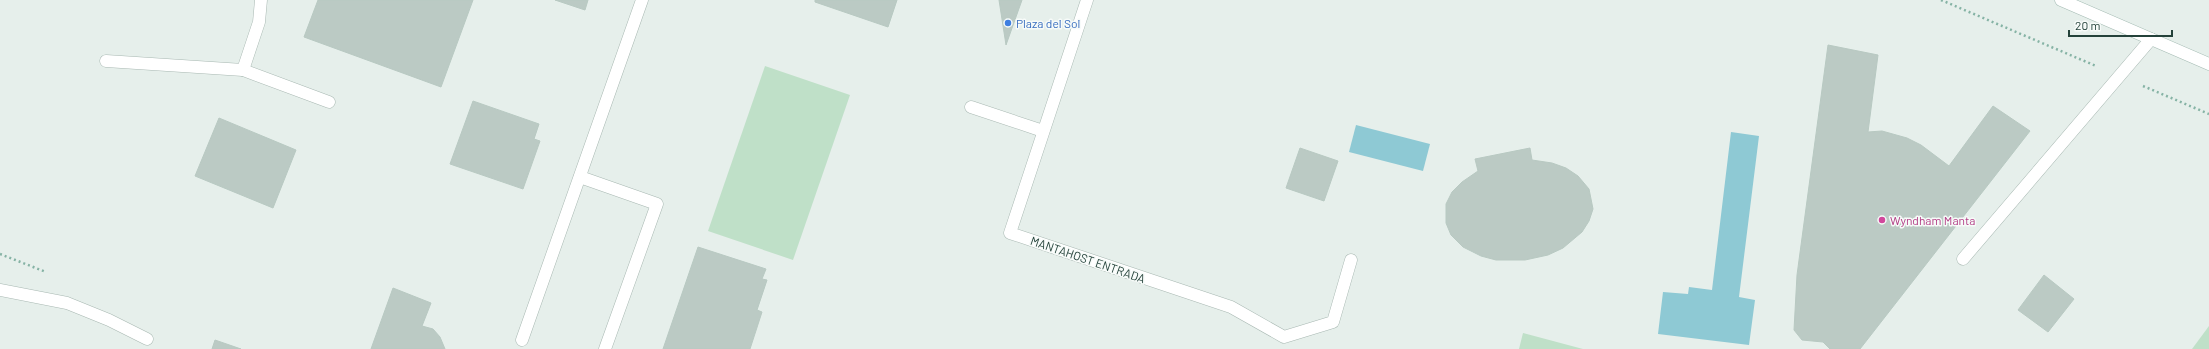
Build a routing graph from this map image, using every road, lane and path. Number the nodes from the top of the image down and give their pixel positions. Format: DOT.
graph roads {
  1 [pos="261,0"];
  2 [pos="642,0"];
  3 [pos="1087,0"];
  4 [pos="1941,0"];
  5 [pos="2061,0"];
  6 [pos="2151,39"];
  7 [pos="106,61"];
  8 [pos="2209,64"];
  9 [pos="243,70"];
  10 [pos="2121,77"];
  11 [pos="329,102"];
  12 [pos="971,107"];
  13 [pos="2209,114"];
  14 [pos="1043,131"];
  15 [pos="580,177"];
  16 [pos="0,254"];
  17 [pos="1963,259"];
  18 [pos="1351,260"];
  19 [pos="48,273"];
  20 [pos="0,290"];
  21 [pos="147,339"];
  22 [pos="522,340"];
  23 [pos="605,349"];
  1 -- 9 [label="street"];
  2 -- 15 [label="street"];
  3 -- 14 [label="street, MANTAHOST ENTRADA"];
  4 -- 10 [label="path"];
  5 -- 6 [label="street"];
  6 -- 8 [label="street"];
  6 -- 10 [label="street"];
  7 -- 9 [label="street"];
  9 -- 11 [label="street"];
  10 -- 13 [label="path"];
  10 -- 17 [label="street"];
  12 -- 14 [label="street"];
  14 -- 18 [label="street, MANTAHOST ENTRADA"];
  15 -- 22 [label="street"];
  15 -- 23 [label="street"];
  16 -- 19 [label="path"];
  20 -- 21 [label="street"];
}
